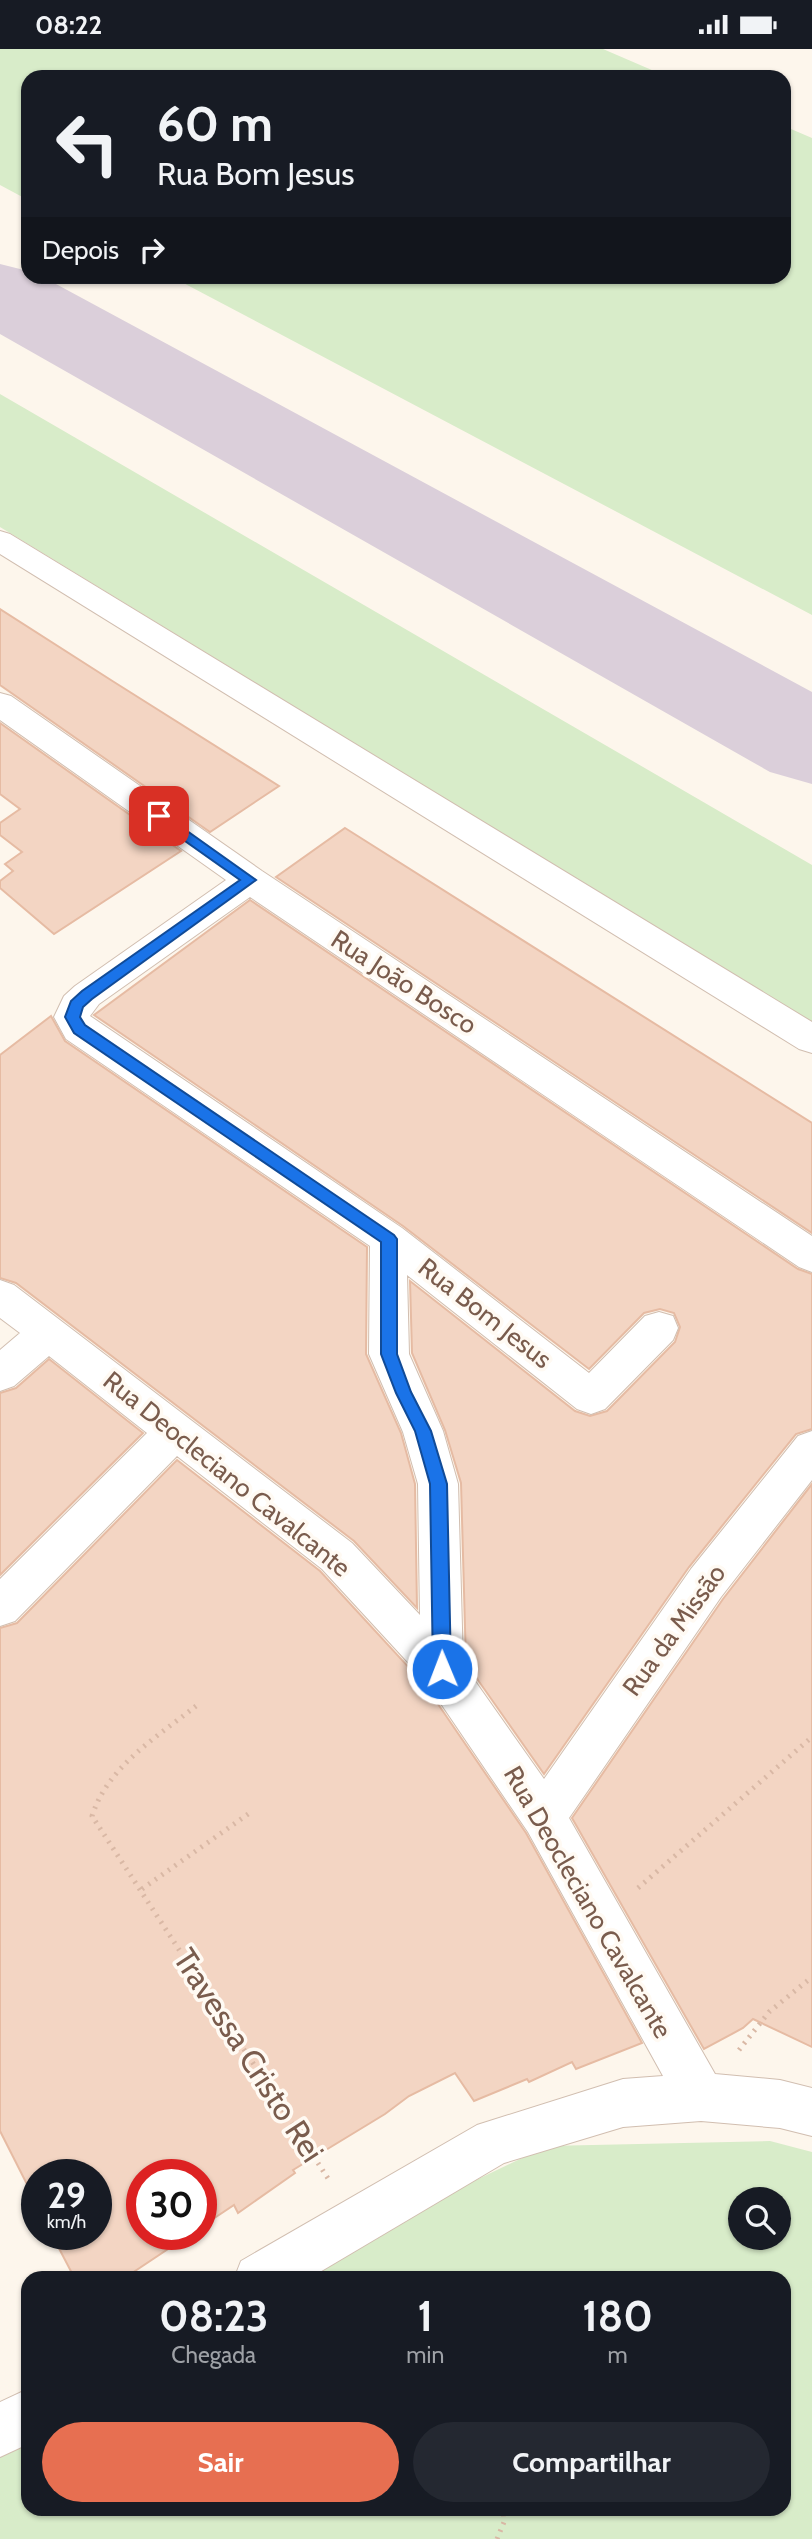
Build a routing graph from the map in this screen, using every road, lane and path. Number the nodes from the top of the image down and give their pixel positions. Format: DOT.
graph roads {
  1 [pos="0,541"];
  2 [pos="0,704"];
  3 [pos="250,880"];
  4 [pos="812,1039"];
  5 [pos="389,1239"];
  6 [pos="812,1256"];
  7 [pos="0,1296"];
  8 [pos="659,1328"];
  9 [pos="48,1333"];
  10 [pos="0,1374"];
  11 [pos="177,1430"];
  12 [pos="812,1449"];
  13 [pos="0,1608"];
  14 [pos="442,1669"];
  15 [pos="196,1706"];
  16 [pos="812,1737"];
  17 [pos="251,1812"];
  18 [pos="544,1817"];
  19 [pos="142,1889"];
  20 [pos="601,1921"];
  21 [pos="812,1976"];
  22 [pos="701,2097"];
  23 [pos="812,2112"];
  24 [pos="356,2221"];
  25 [pos="272,2271"];
  26 [pos="21,2419"];
  27 [pos="0,2431"];
  28 [pos="504,2516"];
  29 [pos="498,2539"];
  1 -- 4 [label="street"];
  2 -- 3 [label="street, Rua João Bosco"];
  3 -- 5 [label="street, Rua Bom Jesus"];
  3 -- 6 [label="street, Rua João Bosco"];
  5 -- 8 [label="street, Rua Bom Jesus"];
  5 -- 14 [label="street"];
  7 -- 9 [label="street, Rua Deocleciano Cavalcante"];
  9 -- 10 [label="street"];
  9 -- 11 [label="street, Rua Deocleciano Cavalcante"];
  11 -- 13 [label="street"];
  11 -- 14 [label="street, Rua Deocleciano Cavalcante"];
  12 -- 18 [label="street, Rua da Missão"];
  14 -- 18 [label="street, Rua Deocleciano Cavalcante"];
  15 -- 19 [label="path, Travessa Cristo Rei"];
  16 -- 20 [label="path"];
  17 -- 19 [label="path"];
  18 -- 20 [label="street, Rua Deocleciano Cavalcante"];
  19 -- 24 [label="path, Travessa Cristo Rei"];
  20 -- 22 [label="street, Rua Deocleciano Cavalcante"];
  21 -- 22 [label="path"];
  22 -- 23 [label="street"];
  22 -- 24 [label="street"];
  24 -- 25 [label="street"];
  26 -- 27 [label="street"];
  28 -- 29 [label="path"];
}
